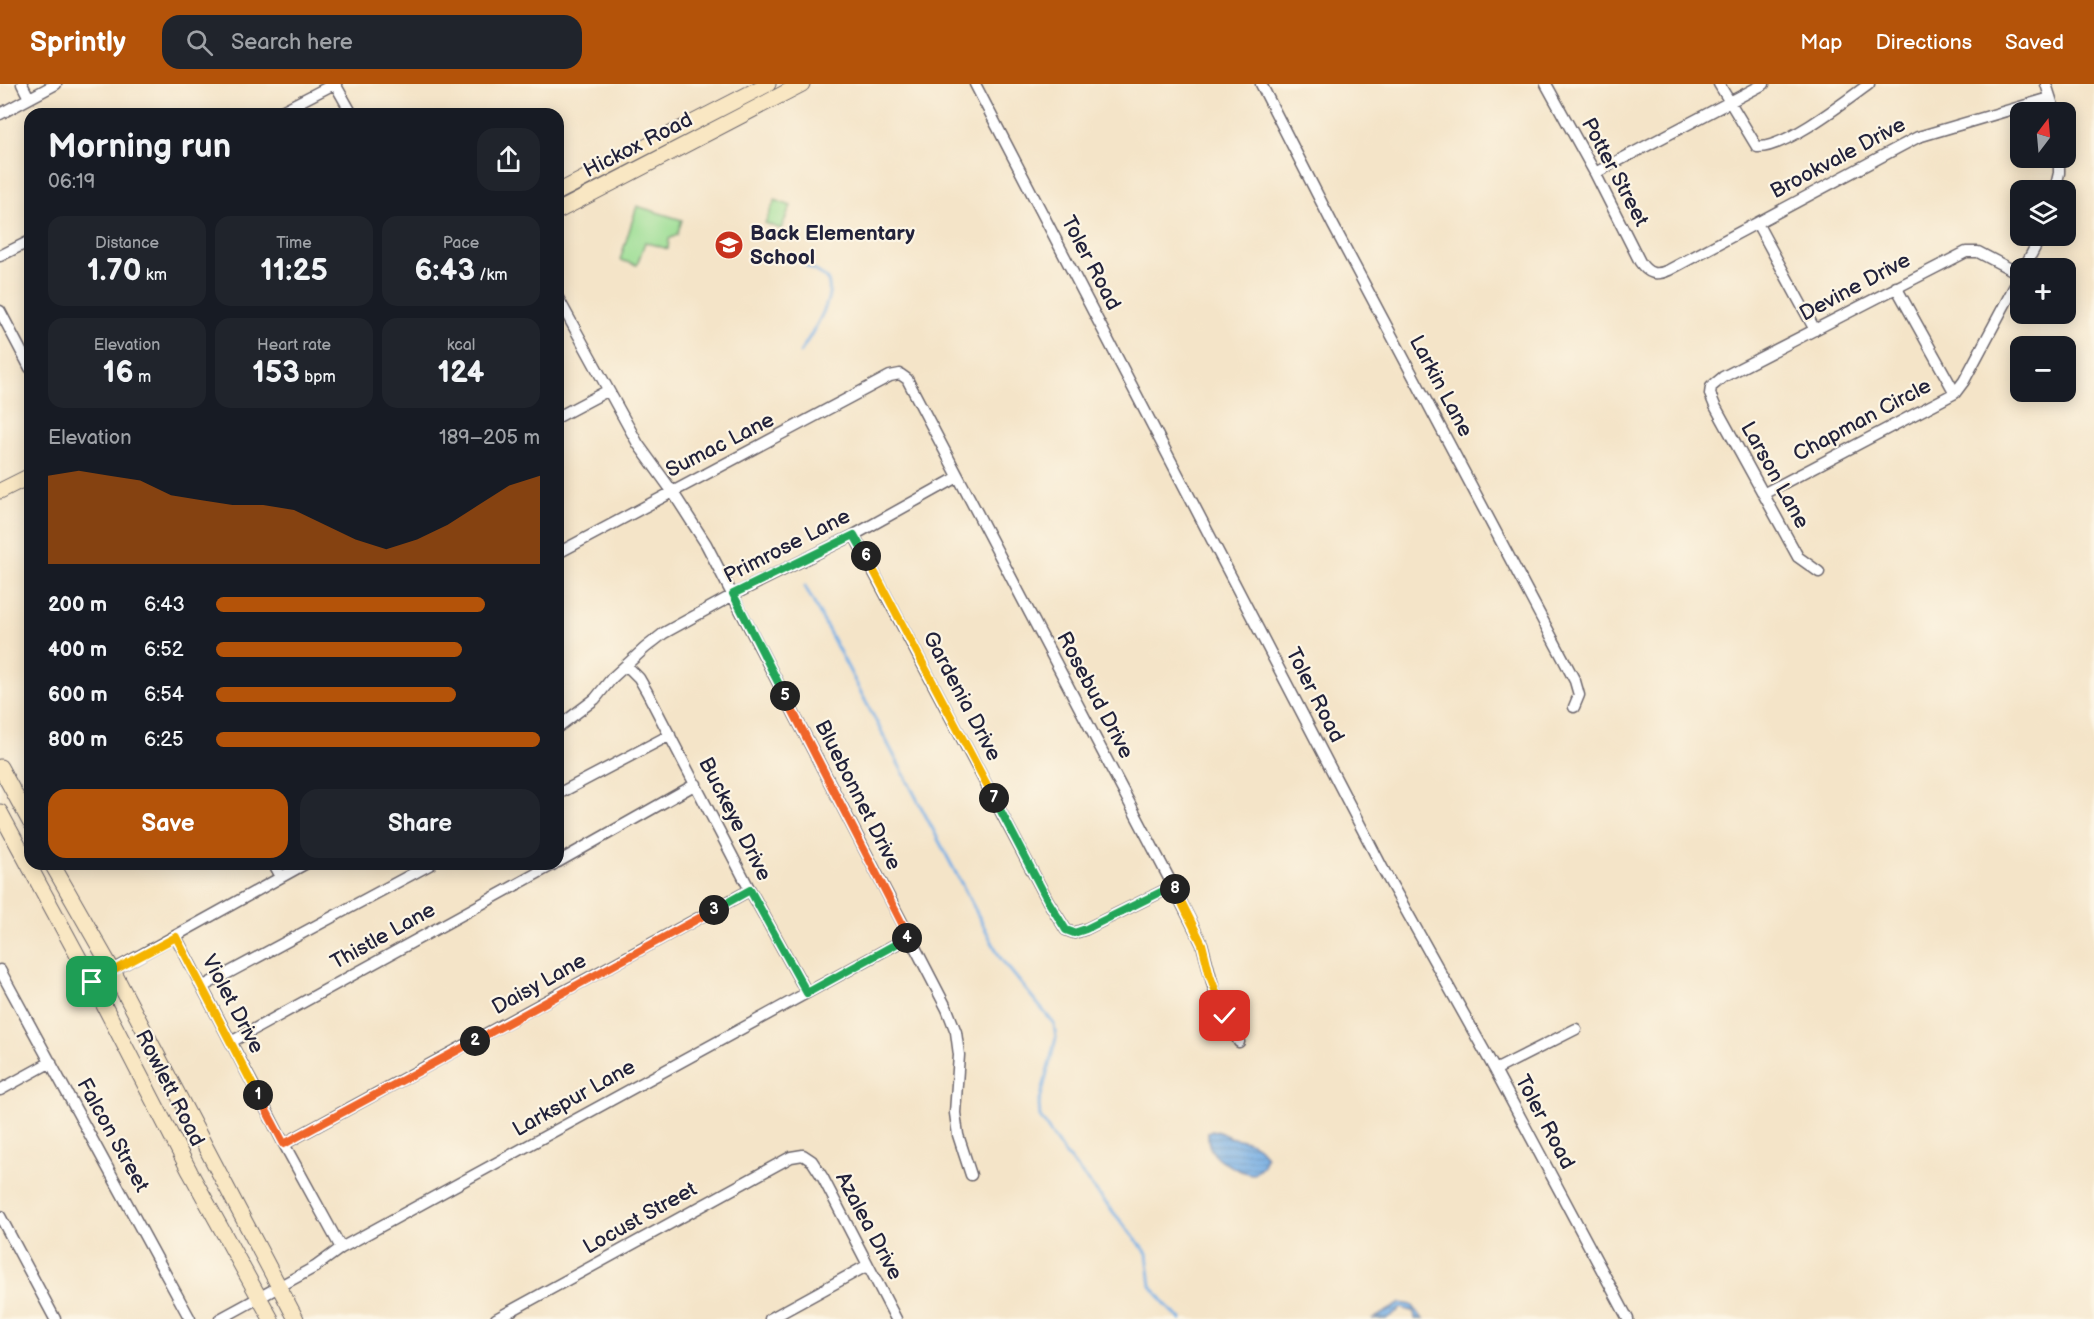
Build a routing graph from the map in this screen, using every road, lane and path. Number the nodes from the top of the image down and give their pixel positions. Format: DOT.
graph roads {
  1 [pos="22,84"];
  2 [pos="56,84"];
  3 [pos="335,84"];
  4 [pos="768,84"];
  5 [pos="802,84"];
  6 [pos="975,84"];
  7 [pos="1261,84"];
  8 [pos="1546,84"];
  9 [pos="1719,84"];
  10 [pos="1764,84"];
  11 [pos="1869,84"];
  12 [pos="2046,84"];
  13 [pos="29,98"];
  14 [pos="2050,98"];
  15 [pos="2051,102"];
  16 [pos="1729,103"];
  17 [pos="288,108"];
  18 [pos="349,108"];
  19 [pos="0,114"];
  20 [pos="728,114"];
  21 [pos="703,117"];
  22 [pos="1595,173"];
  23 [pos="624,176"];
  24 [pos="564,189"];
  25 [pos="564,208"];
  26 [pos="1757,223"];
  27 [pos="24,244"];
  28 [pos="0,256"];
  29 [pos="2010,269"];
  30 [pos="1652,274"];
  31 [pos="1896,287"];
  32 [pos="2010,294"];
  33 [pos="564,309"];
  34 [pos="0,310"];
  35 [pos="1815,330"];
  36 [pos="24,356"];
  37 [pos="900,374"];
  38 [pos="1711,387"];
  39 [pos="607,391"];
  40 [pos="1955,393"];
  41 [pos="564,414"];
  42 [pos="958,477"];
  43 [pos="24,479"];
  44 [pos="0,491"];
  45 [pos="672,491"];
  46 [pos="1763,494"];
  47 [pos="854,535"];
  48 [pos="564,550"];
  49 [pos="1820,572"];
  50 [pos="733,594"];
  51 [pos="627,666"];
  52 [pos="1574,706"];
  53 [pos="564,722"];
  54 [pos="670,735"];
  55 [pos="0,767"];
  56 [pos="696,784"];
  57 [pos="564,792"];
  58 [pos="24,811"];
  59 [pos="24,817"];
  60 [pos="2,819"];
  61 [pos="24,859"];
  62 [pos="564,859"];
  63 [pos="30,870"];
  64 [pos="55,870"];
  65 [pos="277,870"];
  66 [pos="293,870"];
  67 [pos="419,870"];
  68 [pos="543,870"];
  69 [pos="281,877"];
  70 [pos="1173,886"];
  71 [pos="750,890"];
  72 [pos="176,937"];
  73 [pos="909,937"];
  74 [pos="0,970"];
  75 [pos="113,971"];
  76 [pos="92,982"];
  77 [pos="202,987"];
  78 [pos="807,993"];
  79 [pos="1576,1029"];
  80 [pos="231,1042"];
  81 [pos="1239,1042"];
  82 [pos="51,1062"];
  83 [pos="1495,1070"];
  84 [pos="0,1090"];
  85 [pos="284,1144"];
  86 [pos="802,1155"];
  87 [pos="971,1174"];
  88 [pos="0,1216"];
  89 [pos="341,1248"];
  90 [pos="868,1265"];
  91 [pos="278,1286"];
  92 [pos="260,1297"];
  93 [pos="55,1319"];
  94 [pos="190,1319"];
  95 [pos="220,1319"];
  96 [pos="272,1319"];
  97 [pos="296,1319"];
  98 [pos="496,1319"];
  99 [pos="770,1319"];
  100 [pos="896,1319"];
  101 [pos="1628,1319"];
  1 -- 13 [label="street"];
  2 -- 13 [label="street"];
  3 -- 17 [label="street"];
  3 -- 18 [label="street"];
  4 -- 20 [label="main road, Hickox Road"];
  5 -- 20 [label="main road, Hickox Road"];
  6 -- 83 [label="street, Toler Road"];
  7 -- 52 [label="street, Larkin Lane"];
  8 -- 22 [label="street, Potter Street"];
  9 -- 16 [label="street"];
  10 -- 16 [label="street"];
  11 -- 16 [label="street"];
  12 -- 14 [label="street"];
  13 -- 19 [label="street"];
  14 -- 15 [label="street"];
  14 -- 26 [label="street, Brookvale Drive"];
  16 -- 22 [label="street"];
  20 -- 21 [label="main road, Hickox Road"];
  20 -- 23 [label="main road, Hickox Road"];
  21 -- 23 [label="main road"];
  21 -- 24 [label="main road, Hickox Road"];
  22 -- 30 [label="street, Potter Street"];
  23 -- 25 [label="main road, Hickox Road"];
  26 -- 30 [label="street, Brookvale Drive"];
  26 -- 35 [label="street"];
  27 -- 28 [label="street"];
  29 -- 31 [label="street, Devine Drive"];
  31 -- 35 [label="street, Devine Drive"];
  31 -- 40 [label="street"];
  32 -- 40 [label="street, Chapman Circle"];
  33 -- 39 [label="street, Bluebonnet Drive"];
  34 -- 36 [label="street"];
  35 -- 38 [label="street, Devine Drive"];
  37 -- 42 [label="street, Rosebud Drive"];
  37 -- 45 [label="street, Sumac Lane"];
  38 -- 46 [label="street, Larson Lane"];
  39 -- 41 [label="street"];
  39 -- 45 [label="street, Bluebonnet Drive"];
  40 -- 46 [label="street, Chapman Circle"];
  42 -- 47 [label="street, Primrose Lane"];
  42 -- 70 [label="street, Rosebud Drive"];
  43 -- 44 [label="main road"];
  45 -- 48 [label="street, Sumac Lane"];
  45 -- 50 [label="street, Bluebonnet Drive"];
  46 -- 49 [label="street, Larson Lane"];
  47 -- 50 [label="street, Primrose Lane"];
  47 -- 70 [label="street, Gardenia Drive"];
  50 -- 51 [label="street, Primrose Lane"];
  50 -- 73 [label="street, Bluebonnet Drive"];
  51 -- 53 [label="street, Primrose Lane"];
  51 -- 54 [label="street, Buckeye Drive"];
  54 -- 56 [label="street, Buckeye Drive"];
  54 -- 57 [label="street"];
  55 -- 58 [label="main road"];
  56 -- 62 [label="street"];
  56 -- 71 [label="street, Buckeye Drive"];
  59 -- 60 [label="street"];
  60 -- 61 [label="main road, Rowlett Road"];
  63 -- 76 [label="main road, Rowlett Road"];
  64 -- 75 [label="main road, Rowlett Road"];
  65 -- 69 [label="street"];
  66 -- 69 [label="street"];
  67 -- 77 [label="street"];
  68 -- 80 [label="street, Thistle Lane"];
  69 -- 72 [label="street"];
  70 -- 81 [label="street, Rosebud Drive"];
  71 -- 78 [label="street, Buckeye Drive"];
  71 -- 85 [label="street, Daisy Lane"];
  72 -- 75 [label="street"];
  72 -- 77 [label="street, Violet Drive"];
  73 -- 78 [label="street, Larkspur Lane"];
  73 -- 87 [label="street, Bluebonnet Drive"];
  74 -- 82 [label="street, Falcon Street"];
  75 -- 76 [label="street"];
  75 -- 91 [label="main road, Rowlett Road"];
  76 -- 92 [label="main road, Rowlett Road"];
  77 -- 80 [label="street, Violet Drive"];
  78 -- 89 [label="street, Larkspur Lane"];
  79 -- 83 [label="street"];
  80 -- 85 [label="street, Violet Drive"];
  82 -- 84 [label="street"];
  82 -- 94 [label="street, Falcon Street"];
  83 -- 101 [label="street, Toler Road"];
  85 -- 89 [label="street, Violet Drive"];
  86 -- 90 [label="street, Azalea Drive"];
  86 -- 98 [label="street, Locust Street"];
  88 -- 93 [label="street"];
  89 -- 91 [label="street, Larkspur Lane"];
  90 -- 99 [label="street"];
  90 -- 100 [label="street, Azalea Drive"];
  91 -- 92 [label="street, Larkspur Lane"];
  91 -- 97 [label="main road, Rowlett Road"];
  92 -- 95 [label="street, Larkspur Lane"];
  92 -- 96 [label="main road, Rowlett Road"];
}
